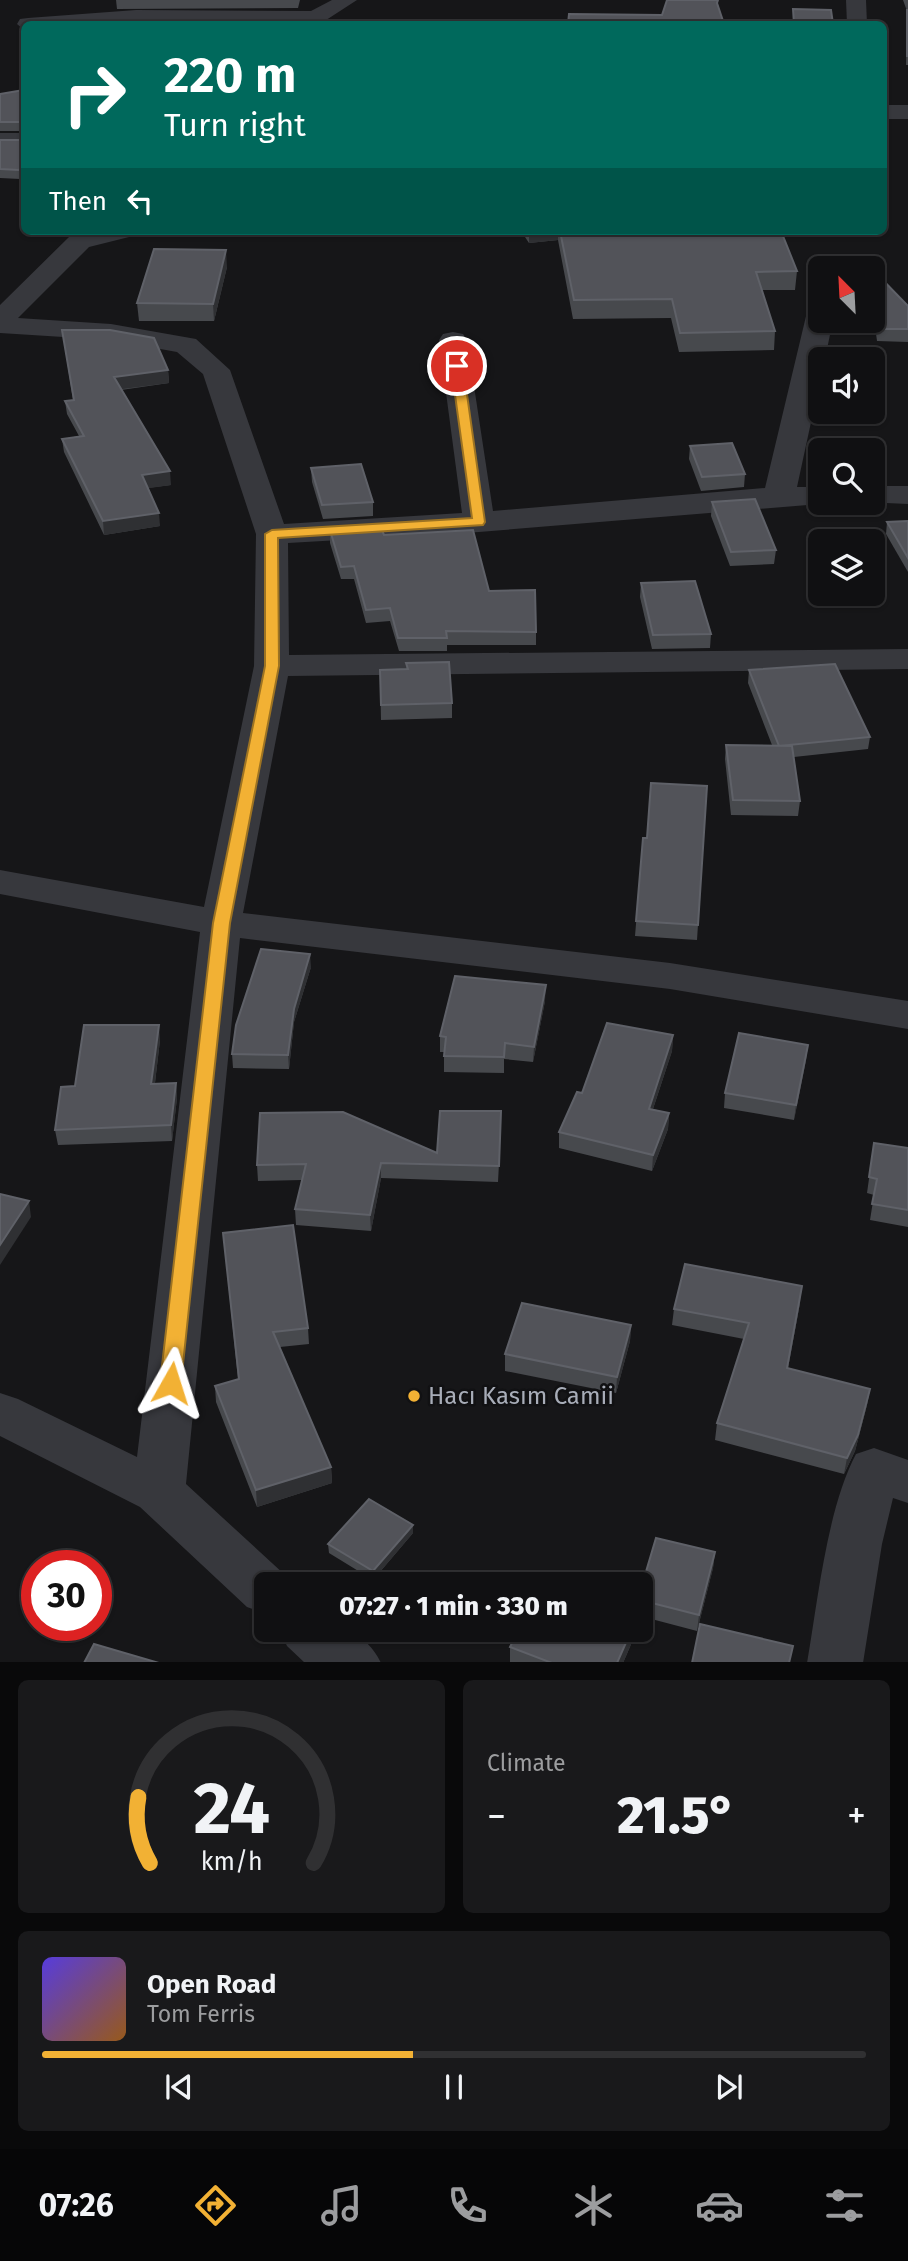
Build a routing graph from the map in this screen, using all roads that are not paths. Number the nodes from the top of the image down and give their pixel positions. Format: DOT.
graph roads {
  1 [pos="347,0"];
  2 [pos="856,0"];
  3 [pos="53,21"];
  4 [pos="310,21"];
  5 [pos="857,21"];
  6 [pos="887,112"];
  7 [pos="908,112"];
  8 [pos="0,139"];
  9 [pos="21,139"];
  10 [pos="83,236"];
  11 [pos="0,323"];
  12 [pos="816,333"];
  13 [pos="453,340"];
  14 [pos="885,495"];
  15 [pos="908,495"];
  16 [pos="779,496"];
  17 [pos="808,496"];
  18 [pos="479,522"];
  19 [pos="272,534"];
  20 [pos="908,659"];
  21 [pos="272,666"];
  22 [pos="0,882"];
  23 [pos="221,923"];
  24 [pos="908,1015"];
  25 [pos="0,1413"];
  26 [pos="908,1482"];
  27 [pos="159,1492"];
  28 [pos="254,1580"];
  29 [pos="835,1662"];
  1 -- 4 [label="street"];
  2 -- 5 [label="street"];
  3 -- 4 [label="street"];
  6 -- 7 [label="street"];
  8 -- 9 [label="street"];
  10 -- 11 [label="street"];
  11 -- 19 [label="street"];
  12 -- 16 [label="street"];
  13 -- 18 [label="street"];
  14 -- 15 [label="street"];
  16 -- 17 [label="street"];
  16 -- 18 [label="street"];
  18 -- 19 [label="street"];
  19 -- 21 [label="street"];
  20 -- 21 [label="street"];
  21 -- 23 [label="street"];
  22 -- 23 [label="street"];
  23 -- 24 [label="street"];
  23 -- 27 [label="street"];
  25 -- 27 [label="street"];
  26 -- 29 [label="street"];
  27 -- 28 [label="street"];
}
